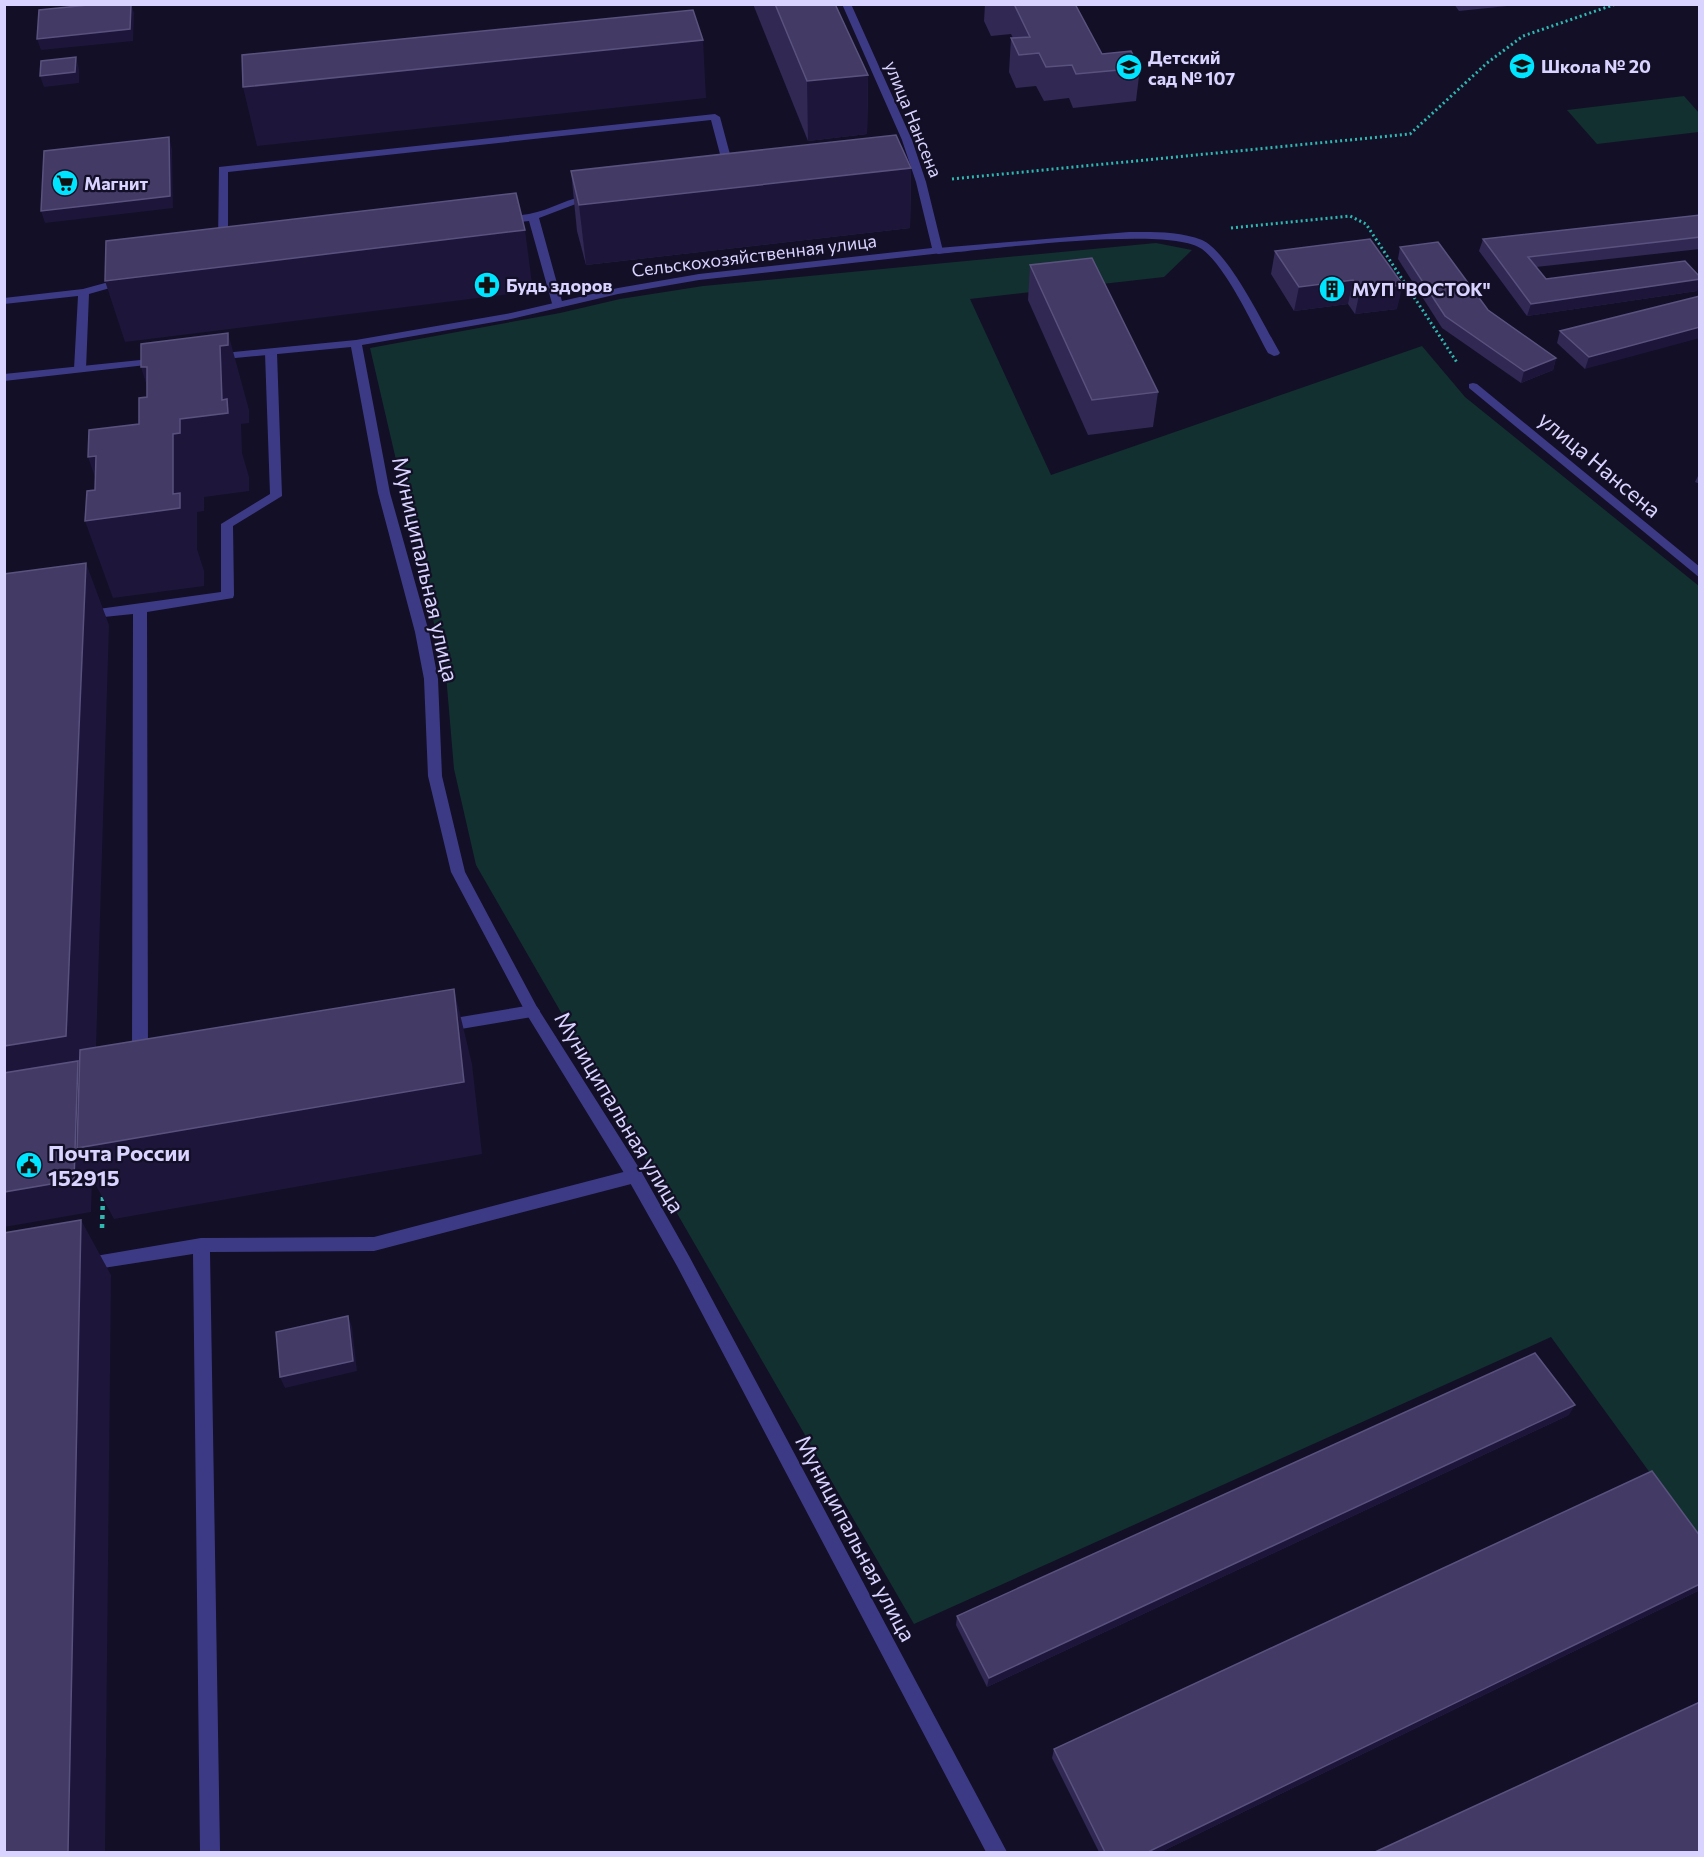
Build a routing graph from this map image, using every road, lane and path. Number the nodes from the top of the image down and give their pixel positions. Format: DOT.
graph roads {
  1 [pos="846,4"];
  2 [pos="1616,4"];
  3 [pos="921,182"];
  4 [pos="721,183"];
  5 [pos="603,196"];
  6 [pos="533,217"];
  7 [pos="487,222"];
  8 [pos="1224,228"];
  9 [pos="938,250"];
  10 [pos="223,253"];
  11 [pos="137,277"];
  12 [pos="84,292"];
  13 [pos="4,301"];
  14 [pos="557,305"];
  15 [pos="356,343"];
  16 [pos="271,353"];
  17 [pos="1274,353"];
  18 [pos="204,358"];
  19 [pos="170,360"];
  20 [pos="80,369"];
  21 [pos="4,378"];
  22 [pos="1473,386"];
  23 [pos="1700,574"];
  24 [pos="140,609"];
  25 [pos="72,617"];
  26 [pos="532,1011"];
  27 [pos="428,1028"];
  28 [pos="152,1072"];
  29 [pos="635,1176"];
  30 [pos="104,1192"];
  31 [pos="201,1245"];
  32 [pos="101,1262"];
  33 [pos="69,1267"];
  34 [pos="210,1852"];
  35 [pos="997,1852"];
  1 -- 3 [label="street, улица Нансена"];
  2 -- 3 [label="path"];
  3 -- 9 [label="street, улица Нансена"];
  4 -- 10 [label="street"];
  5 -- 6 [label="street"];
  6 -- 7 [label="street"];
  6 -- 14 [label="street"];
  8 -- 22 [label="path"];
  9 -- 14 [label="street, Сельскохозяйственная улица"];
  9 -- 17 [label="street, Сельскохозяйственная улица"];
  11 -- 12 [label="street"];
  12 -- 13 [label="street"];
  12 -- 20 [label="street"];
  14 -- 15 [label="street, Сельскохозяйственная улица"];
  15 -- 16 [label="street, Сельскохозяйственная улица"];
  15 -- 26 [label="street, Муниципальная улица"];
  16 -- 18 [label="street, Сельскохозяйственная улица"];
  16 -- 24 [label="street"];
  19 -- 20 [label="street"];
  20 -- 21 [label="street"];
  22 -- 23 [label="street, улица Нансена"];
  24 -- 25 [label="street"];
  24 -- 28 [label="street"];
  26 -- 27 [label="street"];
  26 -- 29 [label="street, Муниципальная улица"];
  29 -- 31 [label="street"];
  29 -- 35 [label="street, Муниципальная улица"];
  30 -- 32 [label="path"];
  31 -- 32 [label="street"];
  31 -- 34 [label="street"];
  32 -- 33 [label="street"];
}
